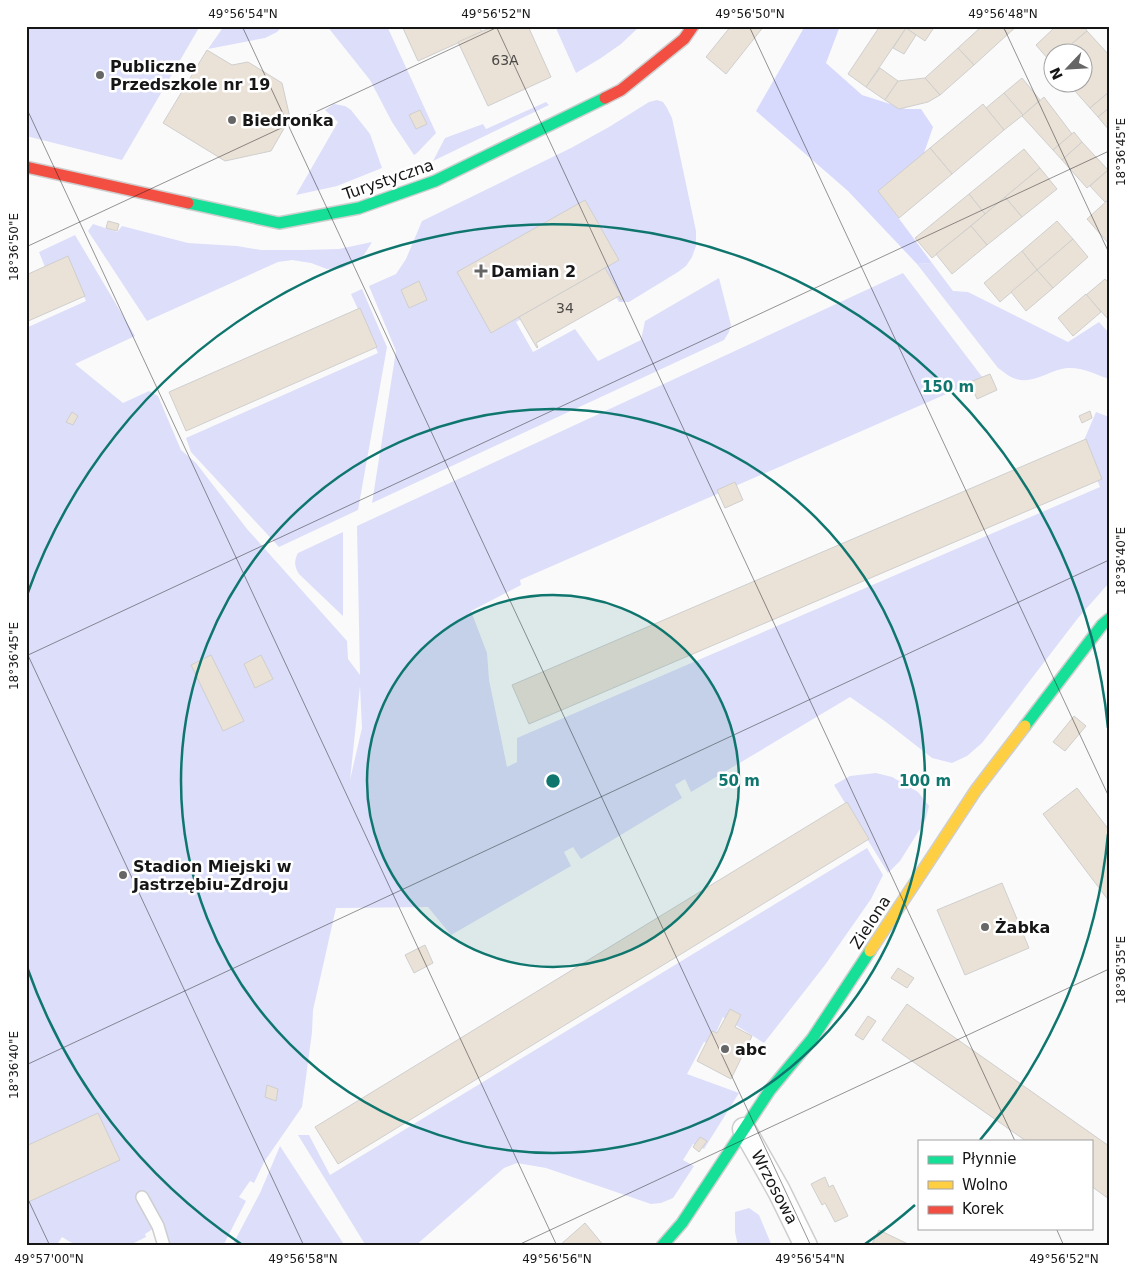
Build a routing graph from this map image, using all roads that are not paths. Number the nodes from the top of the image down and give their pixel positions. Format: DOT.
graph roads {
  1 [pos="693,26"];
  2 [pos="26,167"];
  3 [pos="1109,618"];
  4 [pos="744,1129"];
  5 [pos="142,1197"];
  6 [pos="164,1246"];
  7 [pos="662,1246"];
  8 [pos="806,1246"];
  1 -- 2 [label="street, Turystyczna"];
  3 -- 4 [label="street, Zielona"];
  4 -- 7 [label="street, Zielona"];
  4 -- 8 [label="street, Wrzosowa"];
  5 -- 6 [label="lane"];
}
